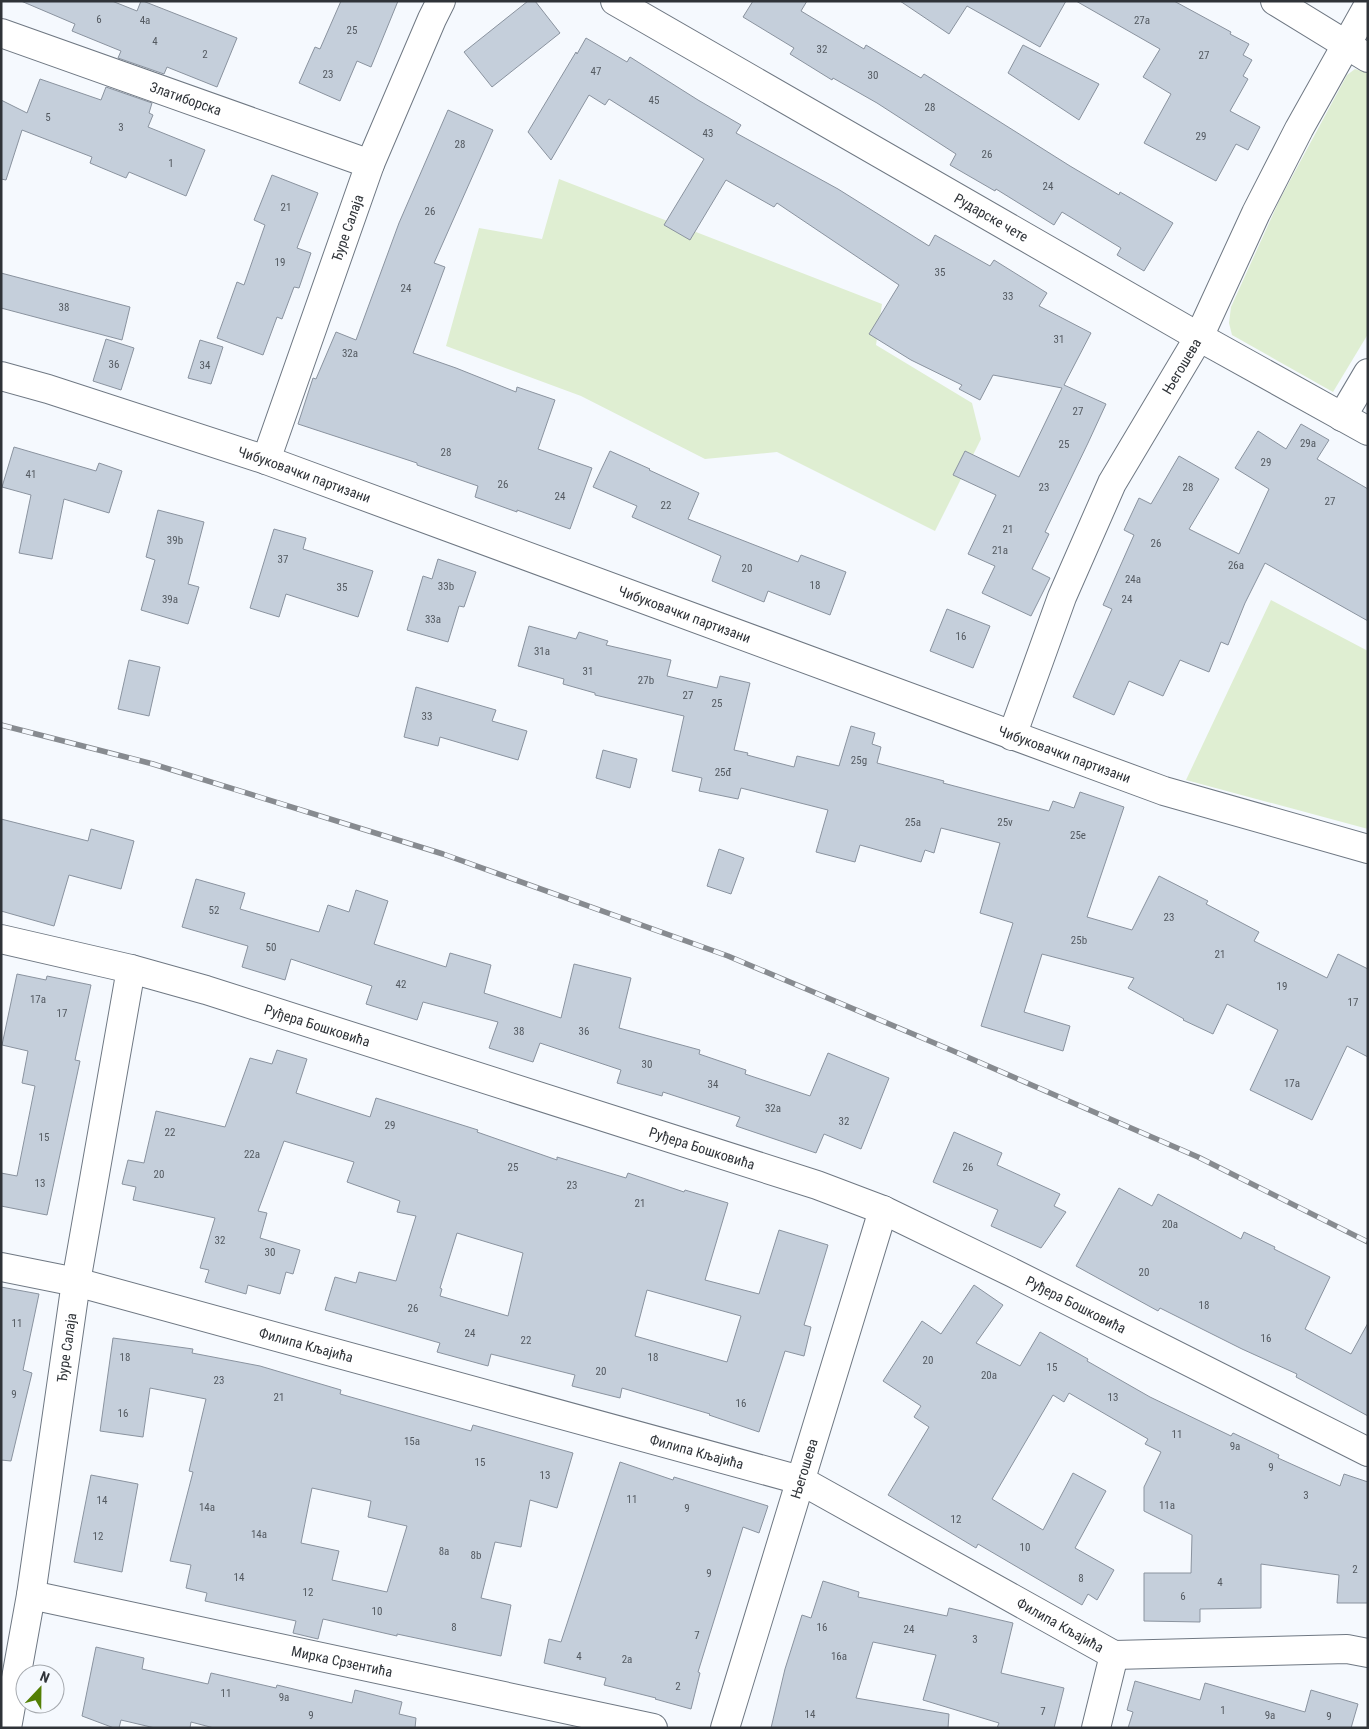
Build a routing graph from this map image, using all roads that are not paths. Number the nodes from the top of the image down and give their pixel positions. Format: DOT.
graph roads {
  1 [pos="441,1"];
  2 [pos="615,1"];
  3 [pos="1275,1"];
  4 [pos="1368,6"];
  5 [pos="1,33"];
  6 [pos="1356,51"];
  7 [pos="370,164"];
  8 [pos="1199,337"];
  9 [pos="1368,373"];
  10 [pos="1,376"];
  11 [pos="1342,417"];
  12 [pos="1368,431"];
  13 [pos="266,460"];
  14 [pos="1012,736"];
  15 [pos="1368,849"];
  16 [pos="1,939"];
  17 [pos="131,969"];
  18 [pos="883,1210"];
  19 [pos="1,1267"];
  20 [pos="76,1282"];
  21 [pos="1368,1452"];
  22 [pos="800,1480"];
  23 [pos="31,1595"];
  24 [pos="1368,1653"];
  25 [pos="1114,1655"];
  26 [pos="7,1728"];
  27 [pos="653,1728"];
  28 [pos="725,1728"];
  29 [pos="1096,1728"];
  1 -- 7 [label="street, Ђуре Салаја"];
  2 -- 8 [label="street, Рударске чете"];
  3 -- 6 [label="street"];
  4 -- 6 [label="street, Његошева"];
  5 -- 7 [label="street, Златиборска"];
  6 -- 8 [label="street, Његошева"];
  7 -- 13 [label="street, Ђуре Салаја"];
  8 -- 11 [label="street, Рударске чете"];
  8 -- 14 [label="street, Његошева"];
  9 -- 11 [label="street"];
  10 -- 13 [label="street, Чибуковачки партизани"];
  11 -- 12 [label="street, Рударске чете"];
  13 -- 14 [label="street, Чибуковачки партизани"];
  14 -- 15 [label="street, Чибуковачки партизани"];
  16 -- 17 [label="street, Руђера Бошковића"];
  17 -- 18 [label="street, Руђера Бошковића"];
  17 -- 20 [label="street, Ђуре Салаја"];
  18 -- 21 [label="street, Руђера Бошковића"];
  18 -- 22 [label="street, Његошева"];
  19 -- 20 [label="street, Филипа Кљајића"];
  20 -- 22 [label="street, Филипа Кљајића"];
  20 -- 23 [label="street, Ђуре Салаја"];
  22 -- 25 [label="street, Филипа Кљајића"];
  22 -- 28 [label="street, Његошева"];
  23 -- 26 [label="street, Ђуре Салаја"];
  23 -- 27 [label="street, Мирка Срзентића"];
  24 -- 25 [label="street, Филипа Кљајића"];
  25 -- 29 [label="street"];
}
